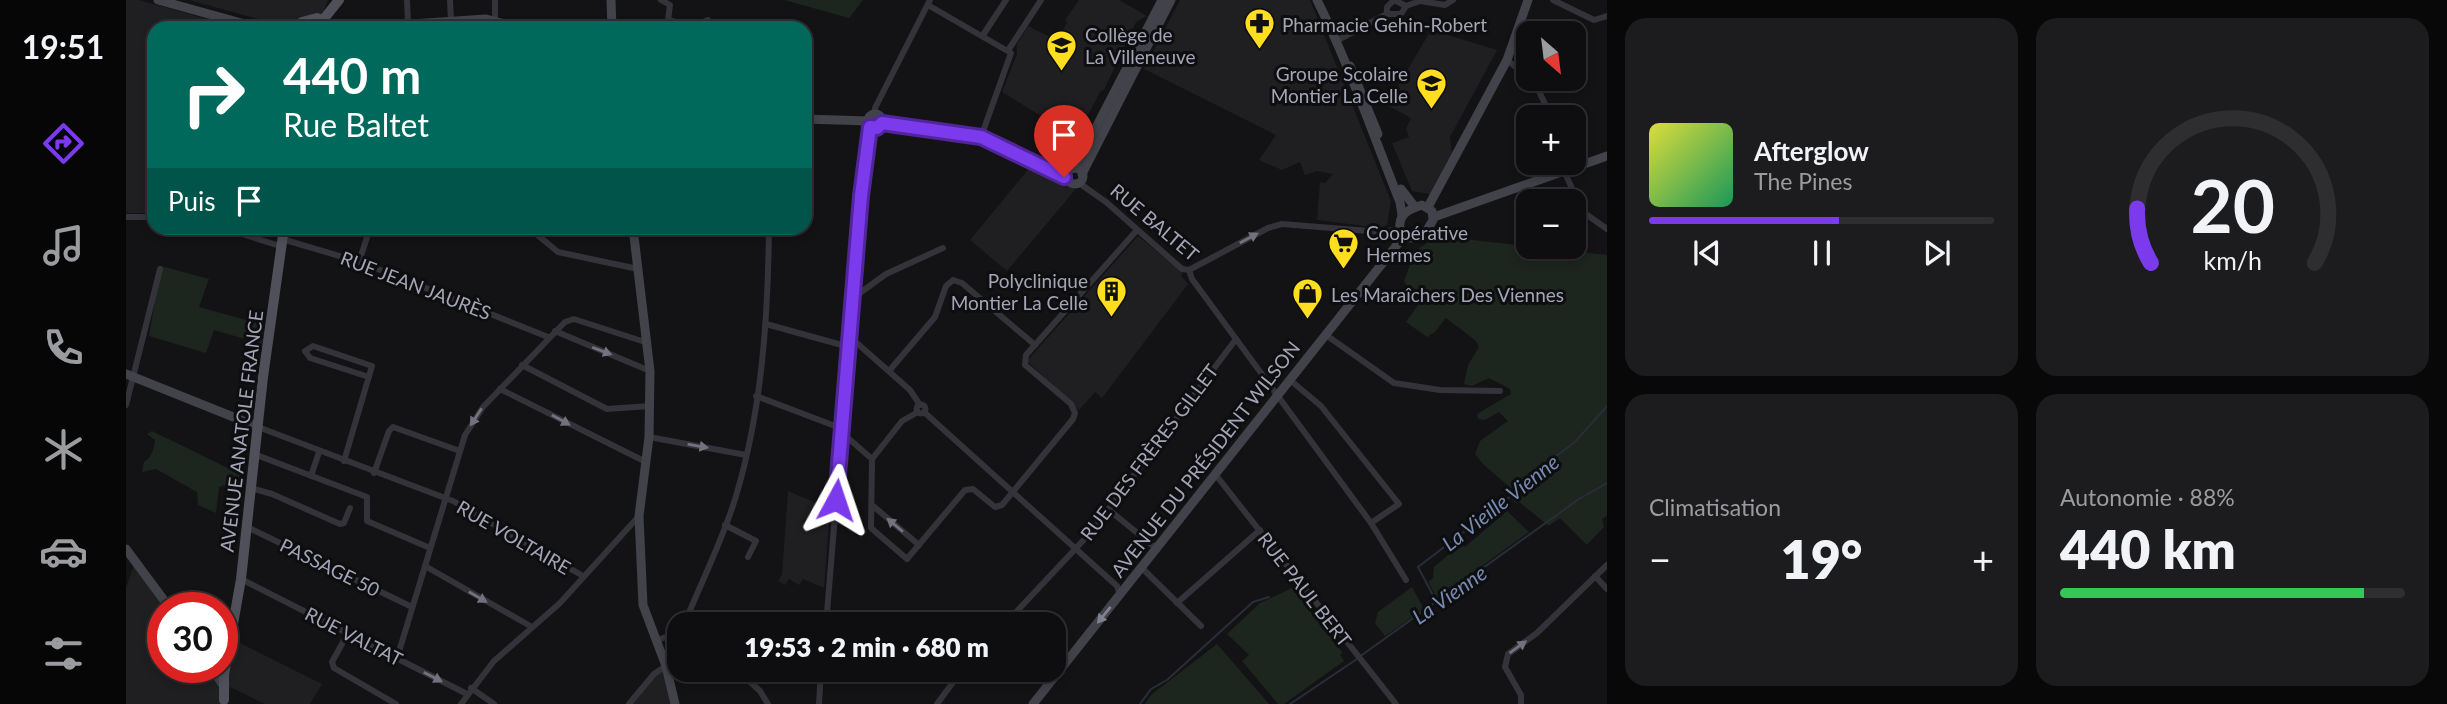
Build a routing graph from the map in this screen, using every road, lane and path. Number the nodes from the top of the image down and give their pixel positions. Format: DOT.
graph roads {
  1 [pos="158,0"];
  2 [pos="339,0"];
  3 [pos="407,0"];
  4 [pos="450,0"];
  5 [pos="495,0"];
  6 [pos="611,0"];
  7 [pos="661,0"];
  8 [pos="1006,0"];
  9 [pos="1041,0"];
  10 [pos="1162,0"];
  11 [pos="1171,0"];
  12 [pos="1317,0"];
  13 [pos="1325,0"];
  14 [pos="1394,0"];
  15 [pos="1453,0"];
  16 [pos="1528,0"];
  17 [pos="1553,0"];
  18 [pos="929,2"];
  19 [pos="1406,6"];
  20 [pos="1387,14"];
  21 [pos="1607,16"];
  22 [pos="234,21"];
  23 [pos="327,21"];
  24 [pos="408,21"];
  25 [pos="451,21"];
  26 [pos="495,21"];
  27 [pos="612,21"];
  28 [pos="667,21"];
  29 [pos="983,35"];
  30 [pos="1338,40"];
  31 [pos="1009,49"];
  32 [pos="1507,60"];
  33 [pos="1516,68"];
  34 [pos="872,118"];
  35 [pos="812,121"];
  36 [pos="981,137"];
  37 [pos="1607,156"];
  38 [pos="1586,164"];
  39 [pos="1079,175"];
  40 [pos="1554,175"];
  41 [pos="1415,207"];
  42 [pos="1428,207"];
  43 [pos="1586,214"];
  44 [pos="1402,215"];
  45 [pos="126,217"];
  46 [pos="147,217"];
  47 [pos="1434,217"];
  48 [pos="1607,229"];
  49 [pos="1137,230"];
  50 [pos="1402,232"];
  51 [pos="250,235"];
  52 [pos="283,235"];
  53 [pos="368,235"];
  54 [pos="537,235"];
  55 [pos="634,235"];
  56 [pos="769,235"];
  57 [pos="281,243"];
  58 [pos="943,248"];
  59 [pos="359,262"];
  60 [pos="160,269"];
  61 [pos="638,269"];
  62 [pos="1189,270"];
  63 [pos="853,298"];
  64 [pos="766,324"];
  65 [pos="555,331"];
  66 [pos="1326,335"];
  67 [pos="548,337"];
  68 [pos="850,337"];
  69 [pos="1236,339"];
  70 [pos="648,343"];
  71 [pos="1035,345"];
  72 [pos="849,347"];
  73 [pos="522,365"];
  74 [pos="890,371"];
  75 [pos="650,372"];
  76 [pos="130,376"];
  77 [pos="369,377"];
  78 [pos="1290,380"];
  79 [pos="499,389"];
  80 [pos="1500,391"];
  81 [pos="1277,395"];
  82 [pos="756,396"];
  83 [pos="126,405"];
  84 [pos="649,406"];
  85 [pos="921,410"];
  86 [pos="258,427"];
  87 [pos="843,429"];
  88 [pos="649,437"];
  89 [pos="842,437"];
  90 [pos="460,451"];
  91 [pos="319,452"];
  92 [pos="254,454"];
  93 [pos="746,455"];
  94 [pos="872,459"];
  95 [pos="344,461"];
  96 [pos="646,462"];
  97 [pos="374,473"];
  98 [pos="1215,474"];
  99 [pos="311,476"];
  100 [pos="251,488"];
  101 [pos="1014,490"];
  102 [pos="445,499"];
  103 [pos="872,505"];
  104 [pos="350,508"];
  105 [pos="1109,510"];
  106 [pos="639,516"];
  107 [pos="1371,523"];
  108 [pos="725,525"];
  109 [pos="247,527"];
  110 [pos="1260,530"];
  111 [pos="919,545"];
  112 [pos="430,548"];
  113 [pos="1076,548"];
  114 [pos="126,549"];
  115 [pos="1157,549"];
  116 [pos="748,557"];
  117 [pos="1607,565"];
  118 [pos="425,566"];
  119 [pos="1141,567"];
  120 [pos="583,576"];
  121 [pos="1595,576"];
  122 [pos="241,579"];
  123 [pos="1406,580"];
  124 [pos="1121,589"];
  125 [pos="1607,589"];
  126 [pos="158,592"];
  127 [pos="238,599"];
  128 [pos="1177,603"];
  129 [pos="412,607"];
  130 [pos="689,612"];
  131 [pos="827,612"];
  132 [pos="1016,612"];
  133 [pos="1201,626"];
  134 [pos="532,627"];
  135 [pos="348,633"];
  136 [pos="653,636"];
  137 [pos="667,638"];
  138 [pos="397,658"];
  139 [pos="666,666"];
  140 [pos="750,682"];
  141 [pos="820,682"];
  142 [pos="953,682"];
  143 [pos="225,683"];
  144 [pos="469,691"];
  145 [pos="223,702"];
  146 [pos="396,704"];
  147 [pos="461,704"];
  148 [pos="494,704"];
  149 [pos="629,704"];
  150 [pos="675,704"];
  151 [pos="768,704"];
  152 [pos="819,704"];
  153 [pos="937,704"];
  154 [pos="1032,704"];
  155 [pos="1396,704"];
  156 [pos="1521,704"];
  1 -- 22 [label="street"];
  2 -- 23 [label="main road"];
  3 -- 24 [label="street"];
  4 -- 25 [label="street"];
  5 -- 26 [label="street"];
  6 -- 27 [label="street"];
  7 -- 28 [label="street"];
  8 -- 29 [label="street"];
  9 -- 31 [label="street"];
  10 -- 39 [label="street"];
  11 -- 39 [label="street"];
  12 -- 30 [label="street"];
  13 -- 30 [label="street"];
  14 -- 19 [label="street"];
  14 -- 20 [label="street"];
  15 -- 19 [label="street"];
  16 -- 32 [label="street"];
  17 -- 21 [label="street"];
  18 -- 29 [label="street"];
  18 -- 34 [label="street"];
  19 -- 20 [label="street"];
  20 -- 30 [label="street"];
  29 -- 31 [label="street"];
  30 -- 41 [label="street"];
  30 -- 44 [label="street"];
  31 -- 36 [label="street"];
  32 -- 33 [label="street"];
  32 -- 42 [label="street"];
  34 -- 35 [label="street"];
  34 -- 36 [label="street"];
  34 -- 63 [label="street"];
  36 -- 39 [label="street"];
  37 -- 38 [label="street"];
  39 -- 49 [label="street, RUE BALTET"];
  40 -- 47 [label="street"];
  41 -- 42 [label="street"];
  41 -- 44 [label="street"];
  42 -- 47 [label="street"];
  43 -- 48 [label="street"];
  44 -- 50 [label="street"];
  45 -- 46 [label="street"];
  47 -- 50 [label="street"];
  49 -- 62 [label="street, RUE BALTET"];
  49 -- 71 [label="street"];
  62 -- 50 [label="street, one-way"];
  50 -- 66 [label="street, AVENUE DU PRÉSIDENT WILSON"];
  51 -- 57 [label="street, RUE JEAN JAURÈS"];
  52 -- 57 [label="main road, AVENUE ANATOLE FRANCE"];
  53 -- 59 [label="street"];
  54 -- 61 [label="street"];
  55 -- 61 [label="street"];
  56 -- 64 [label="street"];
  57 -- 59 [label="street, RUE JEAN JAURÈS"];
  57 -- 86 [label="main road, AVENUE ANATOLE FRANCE"];
  58 -- 63 [label="street"];
  59 -- 67 [label="street, RUE JEAN JAURÈS"];
  60 -- 76 [label="street"];
  61 -- 70 [label="street"];
  62 -- 69 [label="street, RUE BALTET"];
  63 -- 68 [label="street"];
  64 -- 72 [label="street"];
  64 -- 82 [label="street"];
  65 -- 67 [label="street"];
  65 -- 70 [label="street"];
  65 -- 75 [label="street, one-way"];
  66 -- 78 [label="street, AVENUE DU PRÉSIDENT WILSON"];
  66 -- 80 [label="street"];
  67 -- 73 [label="street"];
  68 -- 72 [label="street"];
  68 -- 74 [label="street"];
  69 -- 81 [label="street, RUE BALTET"];
  69 -- 105 [label="street, RUE DES FRÈRES GILLET"];
  70 -- 75 [label="street"];
  71 -- 74 [label="street"];
  71 -- 101 [label="street"];
  72 -- 87 [label="street"];
  73 -- 79 [label="street"];
  73 -- 84 [label="street"];
  74 -- 85 [label="street"];
  75 -- 84 [label="street"];
  76 -- 83 [label="street"];
  76 -- 86 [label="street"];
  77 -- 77 [label="street"];
  77 -- 95 [label="street"];
  78 -- 81 [label="street, AVENUE DU PRÉSIDENT WILSON"];
  78 -- 107 [label="street"];
  79 -- 90 [label="street, one-way"];
  79 -- 96 [label="street, one-way"];
  81 -- 98 [label="street, AVENUE DU PRÉSIDENT WILSON"];
  81 -- 107 [label="street, RUE BALTET"];
  82 -- 87 [label="street"];
  82 -- 93 [label="street"];
  84 -- 88 [label="street"];
  85 -- 94 [label="street"];
  85 -- 101 [label="street"];
  86 -- 91 [label="street, RUE VOLTAIRE"];
  86 -- 92 [label="main road, AVENUE ANATOLE FRANCE"];
  87 -- 89 [label="street"];
  88 -- 93 [label="street, one-way"];
  88 -- 96 [label="street"];
  89 -- 94 [label="street"];
  89 -- 131 [label="street"];
  90 -- 97 [label="street"];
  90 -- 102 [label="street"];
  91 -- 95 [label="street, RUE VOLTAIRE"];
  91 -- 99 [label="street"];
  92 -- 99 [label="street"];
  92 -- 100 [label="main road, AVENUE ANATOLE FRANCE"];
  93 -- 108 [label="street"];
  94 -- 103 [label="street"];
  95 -- 97 [label="street, RUE VOLTAIRE"];
  96 -- 106 [label="street"];
  97 -- 102 [label="street, RUE VOLTAIRE"];
  98 -- 110 [label="street, RUE PAUL BERT"];
  98 -- 115 [label="street, AVENUE DU PRÉSIDENT WILSON"];
  99 -- 112 [label="street"];
  100 -- 104 [label="street"];
  100 -- 109 [label="main road, AVENUE ANATOLE FRANCE"];
  101 -- 111 [label="street"];
  101 -- 113 [label="street"];
  102 -- 112 [label="street"];
  102 -- 120 [label="street, RUE VOLTAIRE"];
  111 -- 103 [label="street, one-way"];
  103 -- 111 [label="street"];
  105 -- 113 [label="street, RUE DES FRÈRES GILLET"];
  105 -- 115 [label="street"];
  106 -- 120 [label="street"];
  106 -- 136 [label="street"];
  107 -- 123 [label="street, RUE BALTET"];
  108 -- 116 [label="street"];
  108 -- 130 [label="street"];
  109 -- 122 [label="main road, AVENUE ANATOLE FRANCE"];
  109 -- 129 [label="street, PASSAGE 50"];
  110 -- 128 [label="street"];
  110 -- 155 [label="street, RUE PAUL BERT"];
  112 -- 118 [label="street"];
  113 -- 124 [label="street"];
  113 -- 132 [label="street, RUE DES FRÈRES GILLET"];
  114 -- 126 [label="street"];
  115 -- 119 [label="street, AVENUE DU PRÉSIDENT WILSON"];
  117 -- 121 [label="street"];
  118 -- 129 [label="street"];
  118 -- 134 [label="street, one-way"];
  119 -- 124 [label="street, AVENUE DU PRÉSIDENT WILSON"];
  119 -- 128 [label="street"];
  120 -- 134 [label="street"];
  121 -- 125 [label="street"];
  156 -- 121 [label="street, one-way"];
  122 -- 127 [label="main road, AVENUE ANATOLE FRANCE"];
  122 -- 135 [label="street, RUE VALTAT"];
  124 -- 154 [label="street, AVENUE DU PRÉSIDENT WILSON, one-way"];
  128 -- 133 [label="street"];
  129 -- 138 [label="street"];
  134 -- 144 [label="street"];
  135 -- 138 [label="street, RUE VALTAT"];
  135 -- 146 [label="street"];
  136 -- 137 [label="street"];
  136 -- 139 [label="street"];
  138 -- 144 [label="street, RUE VALTAT, one-way"];
  139 -- 149 [label="street"];
  139 -- 150 [label="street"];
  140 -- 151 [label="street"];
  141 -- 152 [label="street"];
  142 -- 153 [label="street"];
  143 -- 145 [label="main road, AVENUE ANATOLE FRANCE"];
  144 -- 147 [label="street"];
  144 -- 148 [label="street, RUE VALTAT"];
}
